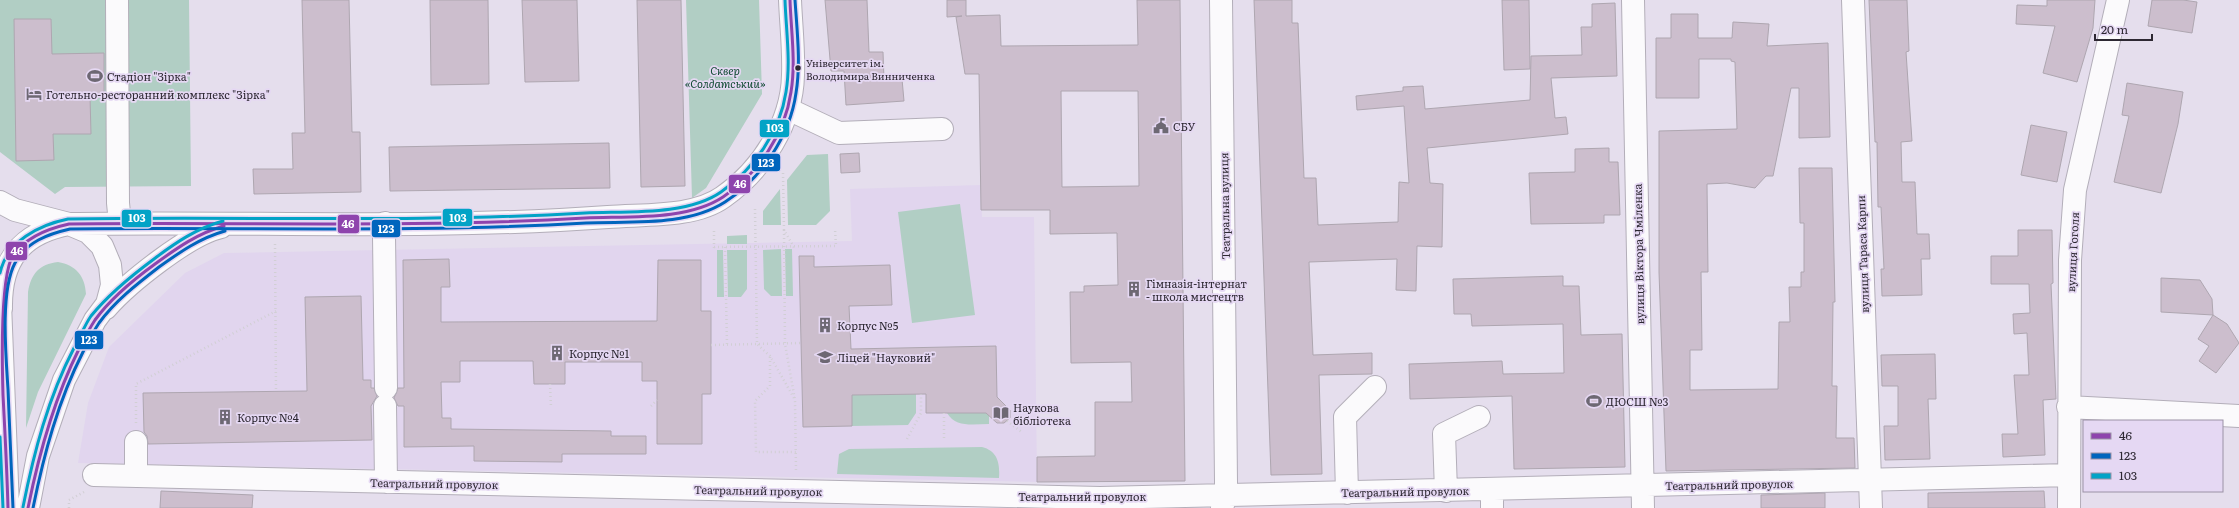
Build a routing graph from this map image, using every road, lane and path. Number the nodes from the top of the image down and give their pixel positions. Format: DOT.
graph roads {
  1 [pos="117,0"];
  2 [pos="790,0"];
  3 [pos="1221,0"];
  4 [pos="1633,0"];
  5 [pos="1853,0"];
  6 [pos="2118,0"];
  7 [pos="788,109"];
  8 [pos="942,129"];
  9 [pos="783,173"];
  10 [pos="0,202"];
  11 [pos="755,209"];
  12 [pos="120,223"];
  13 [pos="385,223"];
  14 [pos="69,224"];
  15 [pos="233,224"];
  16 [pos="835,229"];
  17 [pos="784,230"];
  18 [pos="714,231"];
  19 [pos="275,238"];
  20 [pos="783,246"];
  21 [pos="725,247"];
  22 [pos="755,247"];
  23 [pos="794,248"];
  24 [pos="0,306"];
  25 [pos="276,311"];
  26 [pos="95,320"];
  27 [pos="801,343"];
  28 [pos="757,344"];
  29 [pos="785,344"];
  30 [pos="711,345"];
  31 [pos="727,345"];
  32 [pos="770,356"];
  33 [pos="550,384"];
  34 [pos="1375,387"];
  35 [pos="276,392"];
  36 [pos="921,394"];
  37 [pos="657,400"];
  38 [pos="795,400"];
  39 [pos="651,406"];
  40 [pos="551,407"];
  41 [pos="2068,407"];
  42 [pos="944,413"];
  43 [pos="2239,416"];
  44 [pos="1480,417"];
  45 [pos="1007,420"];
  46 [pos="1023,433"];
  47 [pos="944,438"];
  48 [pos="907,439"];
  49 [pos="136,442"];
  50 [pos="796,452"];
  51 [pos="94,475"];
  52 [pos="2069,475"];
  53 [pos="136,476"];
  54 [pos="1870,481"];
  55 [pos="386,482"];
  56 [pos="1642,486"];
  57 [pos="1446,490"];
  58 [pos="796,491"];
  59 [pos="1347,493"];
  60 [pos="1492,499"];
  61 [pos="69,500"];
  62 [pos="1224,502"];
  63 [pos="8,508"];
  64 [pos="28,508"];
  65 [pos="69,508"];
  66 [pos="1642,508"];
  67 [pos="1871,508"];
  68 [pos="2069,508"];
  1 -- 12 [label="street"];
  2 -- 7 [label="street"];
  3 -- 62 [label="street, Театральна вулиця"];
  4 -- 56 [label="street, вулиця Віктора Чміленка"];
  5 -- 54 [label="street, вулиця Тараса Карпи"];
  6 -- 41 [label="street, вулиця Гоголя"];
  7 -- 8 [label="street"];
  7 -- 13 [label="street"];
  9 -- 17 [label="path"];
  10 -- 14 [label="street"];
  11 -- 22 [label="path"];
  12 -- 14 [label="street"];
  12 -- 15 [label="street"];
  13 -- 15 [label="street"];
  13 -- 55 [label="street"];
  14 -- 24 [label="street"];
  14 -- 26 [label="street"];
  15 -- 26 [label="street"];
  16 -- 23 [label="path"];
  17 -- 20 [label="path"];
  17 -- 23 [label="path"];
  18 -- 21 [label="path"];
  19 -- 25 [label="path"];
  20 -- 22 [label="path"];
  20 -- 23 [label="path"];
  20 -- 29 [label="path"];
  21 -- 22 [label="path"];
  21 -- 31 [label="path"];
  22 -- 28 [label="path"];
  24 -- 63 [label="street"];
  25 -- 35 [label="path"];
  25 -- 49 [label="path"];
  26 -- 64 [label="street"];
  27 -- 29 [label="path"];
  28 -- 29 [label="path"];
  28 -- 31 [label="path"];
  28 -- 32 [label="path"];
  29 -- 38 [label="path"];
  30 -- 31 [label="path"];
  32 -- 38 [label="path"];
  32 -- 50 [label="path"];
  33 -- 40 [label="path"];
  34 -- 59 [label="street"];
  36 -- 48 [label="path"];
  37 -- 39 [label="path"];
  38 -- 50 [label="path"];
  41 -- 43 [label="street"];
  41 -- 52 [label="street, вулиця Гоголя"];
  42 -- 47 [label="path"];
  44 -- 57 [label="street"];
  45 -- 46 [label="path"];
  49 -- 53 [label="street"];
  50 -- 58 [label="path"];
  51 -- 53 [label="street, Театральний провулок"];
  52 -- 54 [label="street, Театральний провулок"];
  52 -- 68 [label="street, вулиця Гоголя"];
  53 -- 55 [label="street, Театральний провулок"];
  54 -- 56 [label="street, Театральний провулок"];
  54 -- 67 [label="street, вулиця Тараса Карпи"];
  55 -- 58 [label="street, Театральний провулок"];
  56 -- 60 [label="street, Театральний провулок"];
  56 -- 66 [label="street, вулиця Віктора Чміленка"];
  57 -- 59 [label="street, Театральний провулок"];
  57 -- 60 [label="street, Театральний провулок"];
  58 -- 62 [label="street, Театральний провулок"];
  59 -- 62 [label="street, Театральний провулок"];
  61 -- 65 [label="path"];
}
